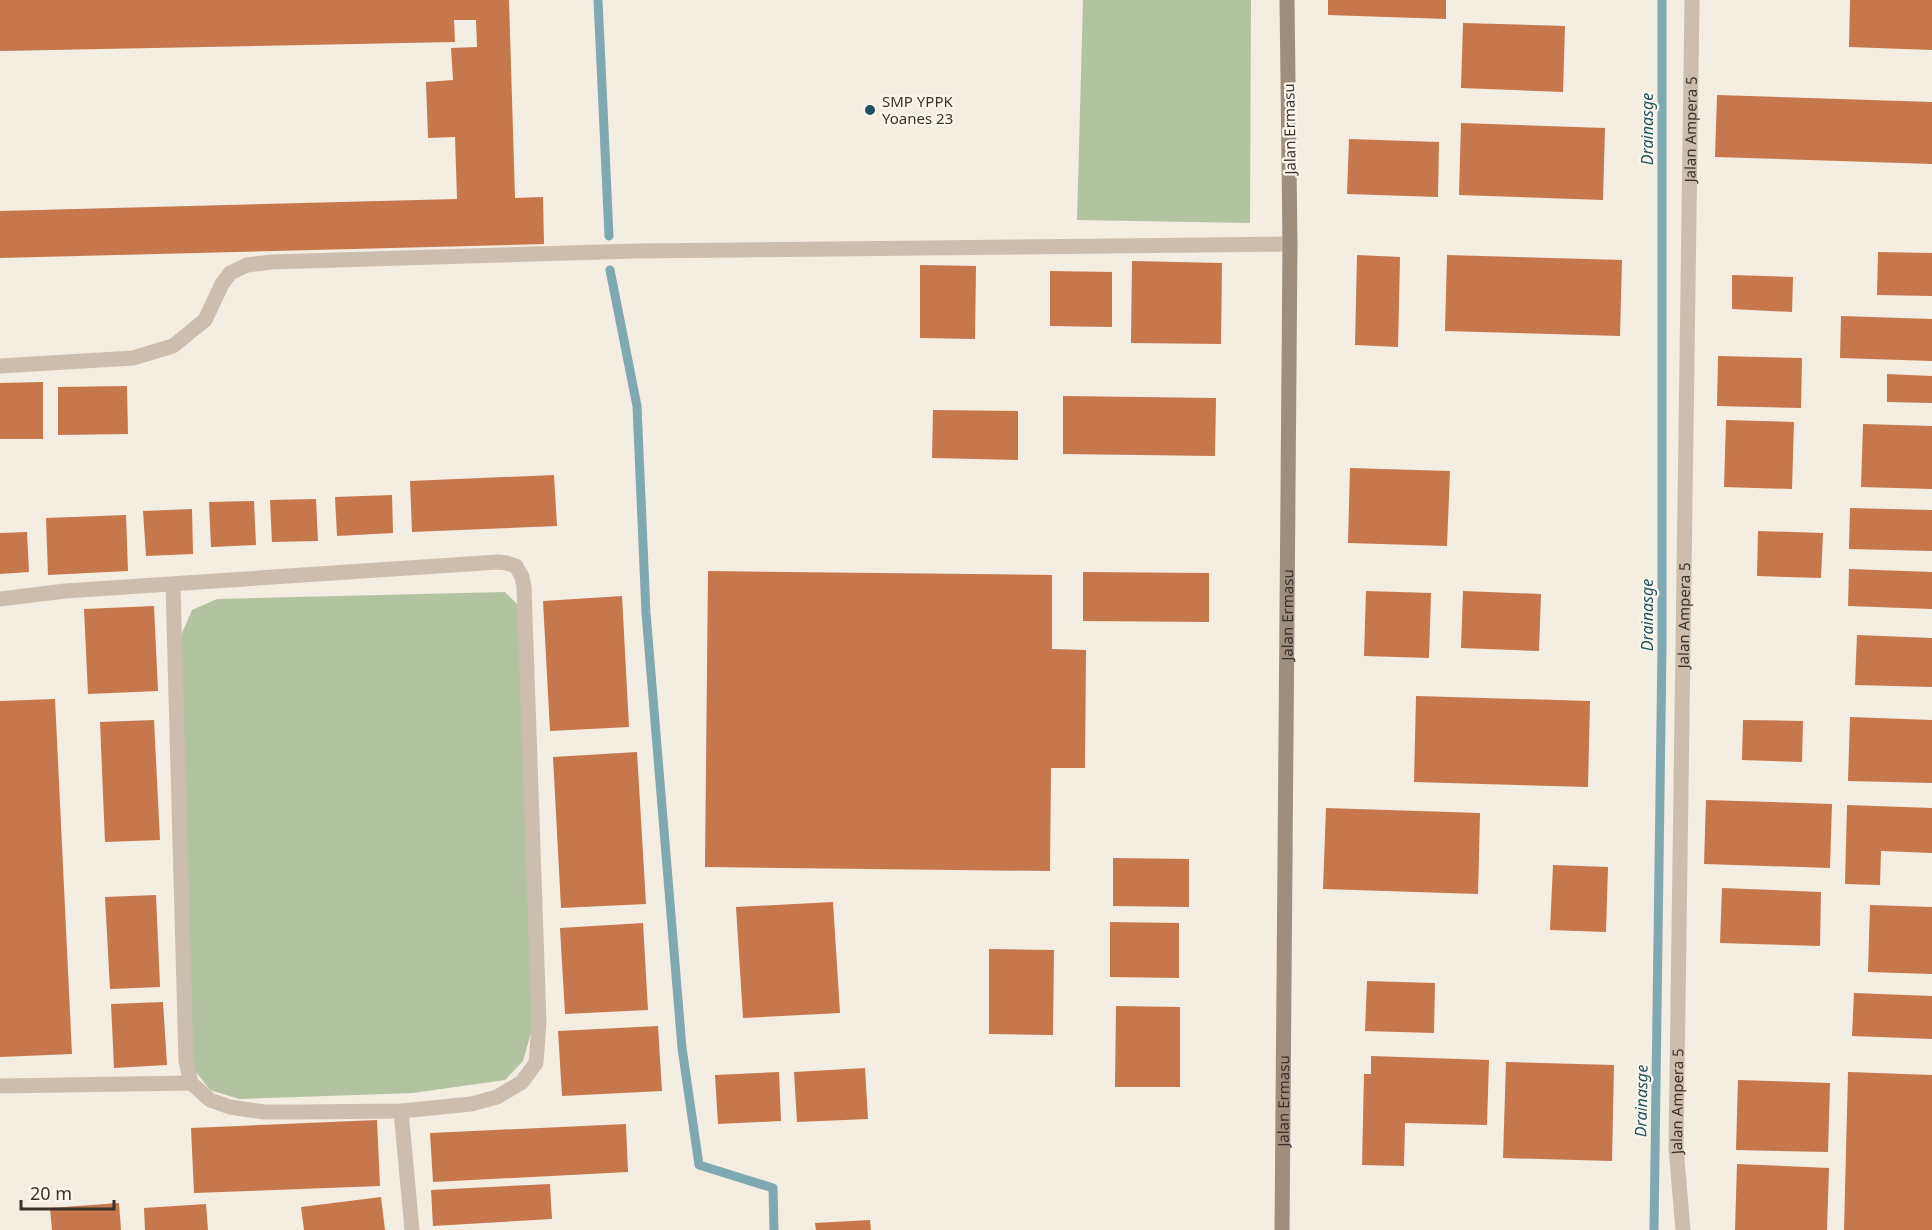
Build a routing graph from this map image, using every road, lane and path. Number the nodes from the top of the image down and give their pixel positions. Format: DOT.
graph roads {
  1 [pos="1287,0"];
  2 [pos="1692,0"];
  3 [pos="1290,244"];
  4 [pos="0,366"];
  5 [pos="173,585"];
  6 [pos="0,599"];
  7 [pos="190,1083"];
  8 [pos="0,1086"];
  9 [pos="401,1111"];
  10 [pos="412,1230"];
  11 [pos="1282,1230"];
  12 [pos="1683,1230"];
  1 -- 3 [label="street, Jalan Ermasu"];
  2 -- 12 [label="street, Jalan Ampera 5"];
  3 -- 4 [label="street"];
  3 -- 11 [label="street, Jalan Ermasu"];
  5 -- 6 [label="street"];
  5 -- 7 [label="street"];
  5 -- 9 [label="street"];
  7 -- 8 [label="street"];
  7 -- 9 [label="street"];
  9 -- 10 [label="street"];
}
